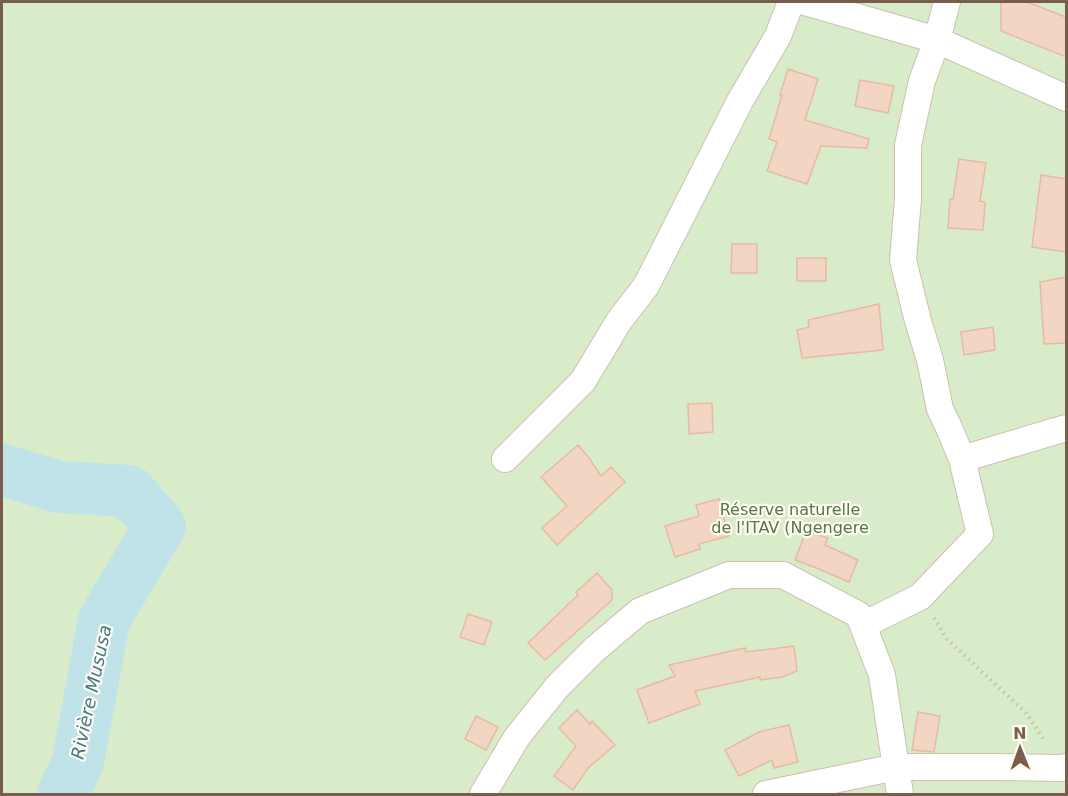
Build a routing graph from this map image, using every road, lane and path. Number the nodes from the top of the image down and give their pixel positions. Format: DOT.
graph roads {
  1 [pos="791,2"];
  2 [pos="805,2"];
  3 [pos="947,2"];
  4 [pos="937,40"];
  5 [pos="1066,98"];
  6 [pos="1066,428"];
  7 [pos="505,459"];
  8 [pos="962,459"];
  9 [pos="920,597"];
  10 [pos="863,625"];
  11 [pos="896,767"];
  12 [pos="1065,772"];
  13 [pos="483,795"];
  14 [pos="766,795"];
  15 [pos="900,795"];
  1 -- 7 [label="street"];
  2 -- 4 [label="street"];
  3 -- 4 [label="street"];
  4 -- 5 [label="street"];
  4 -- 8 [label="street"];
  6 -- 8 [label="street"];
  8 -- 9 [label="street"];
  9 -- 10 [label="street"];
  9 -- 12 [label="path"];
  10 -- 11 [label="street"];
  10 -- 13 [label="street"];
  11 -- 12 [label="street"];
  11 -- 14 [label="street"];
  11 -- 15 [label="street"];
}
